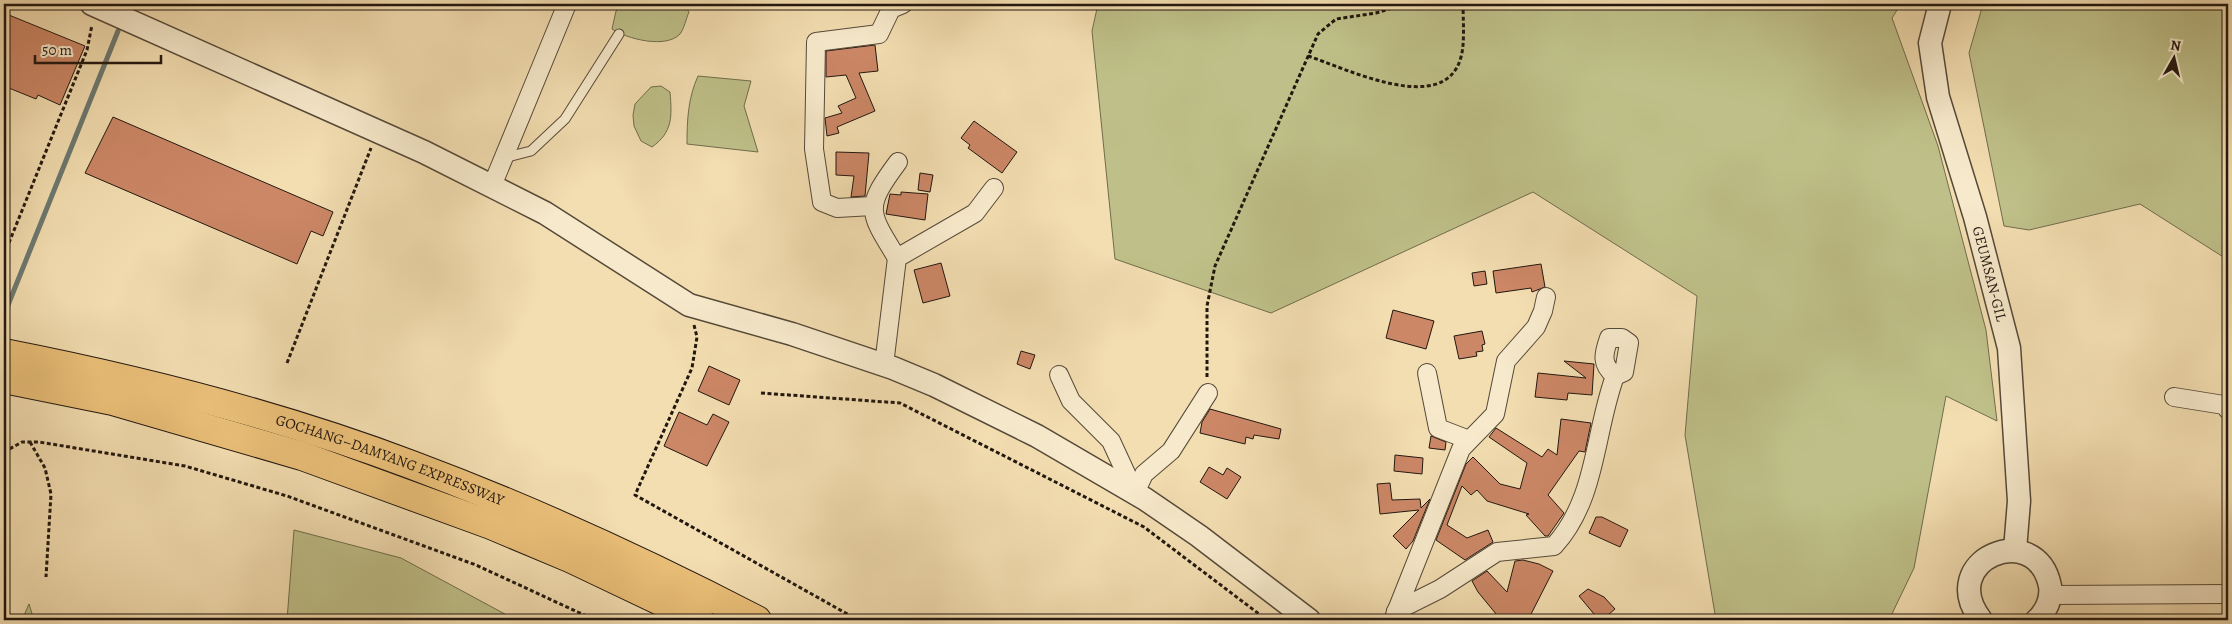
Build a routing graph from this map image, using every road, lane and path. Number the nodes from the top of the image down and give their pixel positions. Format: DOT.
graph roads {
  1 [pos="93,4"];
  2 [pos="567,4"];
  3 [pos="903,4"];
  4 [pos="1405,4"];
  5 [pos="1463,4"];
  6 [pos="1940,4"];
  7 [pos="619,34"];
  8 [pos="1308,56"];
  9 [pos="378,131"];
  10 [pos="503,158"];
  11 [pos="898,162"];
  12 [pos="492,186"];
  13 [pos="994,188"];
  14 [pos="873,206"];
  15 [pos="4,256"];
  16 [pos="897,258"];
  17 [pos="1546,297"];
  18 [pos="689,305"];
  19 [pos="4,353"];
  20 [pos="287,364"];
  21 [pos="884,365"];
  22 [pos="1427,373"];
  23 [pos="1059,375"];
  24 [pos="1615,376"];
  25 [pos="4,379"];
  26 [pos="761,392"];
  27 [pos="1208,392"];
  28 [pos="2174,397"];
  29 [pos="2228,410"];
  30 [pos="1469,440"];
  31 [pos="30,442"];
  32 [pos="4,452"];
  33 [pos="1135,493"];
  34 [pos="2015,550"];
  35 [pos="46,578"];
  36 [pos="2228,594"];
  37 [pos="2050,595"];
  38 [pos="1394,616"];
  39 [pos="595,620"];
  40 [pos="700,620"];
  41 [pos="757,620"];
  42 [pos="858,620"];
  43 [pos="1266,620"];
  44 [pos="1309,620"];
  45 [pos="1981,620"];
  46 [pos="2037,620"];
  1 -- 9 [label="street"];
  1 -- 15 [label="path"];
  2 -- 10 [label="street"];
  3 -- 14 [label="street"];
  4 -- 8 [label="path"];
  5 -- 8 [label="path"];
  6 -- 34 [label="street, GEUMSAN-GIL"];
  7 -- 10 [label="lane"];
  8 -- 27 [label="path"];
  9 -- 12 [label="street"];
  9 -- 20 [label="path"];
  10 -- 12 [label="street"];
  11 -- 14 [label="street"];
  12 -- 18 [label="street"];
  13 -- 16 [label="street"];
  14 -- 16 [label="street"];
  16 -- 21 [label="street"];
  17 -- 30 [label="street"];
  18 -- 21 [label="street"];
  18 -- 42 [label="path"];
  19 -- 41 [label="highway, GOCHANG–DAMYANG EXPRESSWAY"];
  21 -- 33 [label="street"];
  22 -- 30 [label="street"];
  23 -- 33 [label="street"];
  24 -- 38 [label="street"];
  25 -- 40 [label="highway, GOCHANG–DAMYANG EXPRESSWAY"];
  26 -- 43 [label="path"];
  27 -- 33 [label="street"];
  28 -- 29 [label="street"];
  30 -- 38 [label="street"];
  31 -- 32 [label="path"];
  31 -- 35 [label="path"];
  31 -- 39 [label="path"];
  33 -- 44 [label="street"];
  34 -- 37 [label="street"];
  34 -- 45 [label="street"];
  36 -- 37 [label="street"];
  37 -- 46 [label="street"];
}
